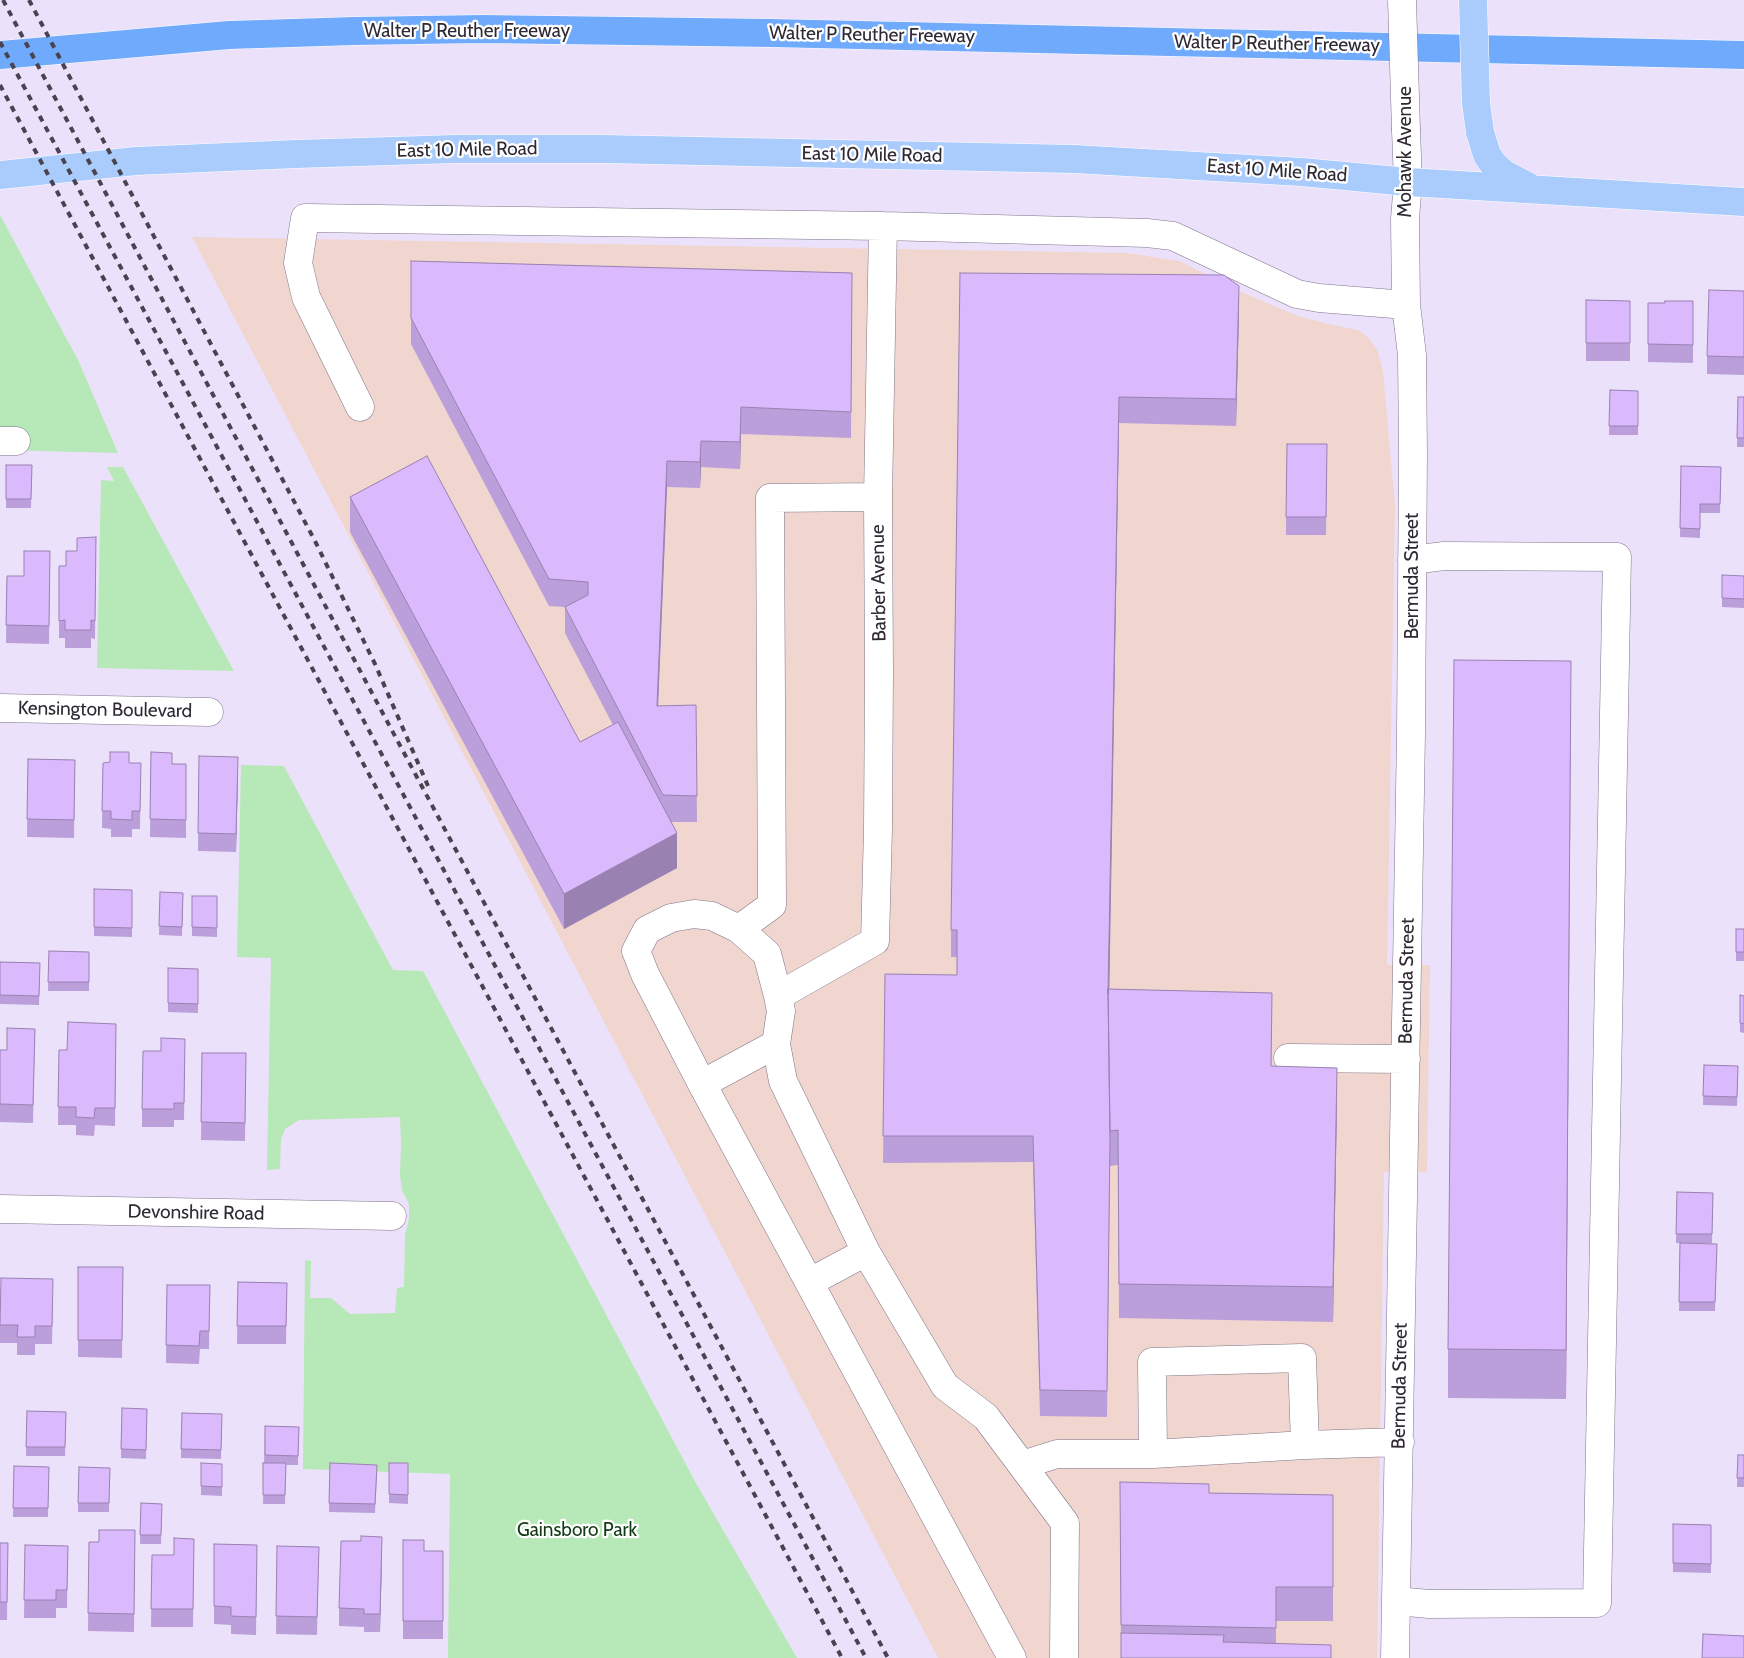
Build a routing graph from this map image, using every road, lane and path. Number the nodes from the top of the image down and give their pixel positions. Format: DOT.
graph roads {
  1 [pos="1402,0"];
  2 [pos="1474,0"];
  3 [pos="0,55"];
  4 [pos="1744,55"];
  5 [pos="0,175"];
  6 [pos="1408,182"];
  7 [pos="1534,189"];
  8 [pos="1744,202"];
  9 [pos="883,226"];
  10 [pos="1406,305"];
  11 [pos="360,407"];
  12 [pos="878,497"];
  13 [pos="1412,560"];
  14 [pos="0,708"];
  15 [pos="209,712"];
  16 [pos="739,929"];
  17 [pos="778,996"];
  18 [pos="776,1044"];
  19 [pos="1288,1058"];
  20 [pos="1406,1059"];
  21 [pos="702,1084"];
  22 [pos="0,1209"];
  23 [pos="392,1216"];
  24 [pos="866,1252"];
  25 [pos="810,1282"];
  26 [pos="1400,1442"];
  27 [pos="1305,1445"];
  28 [pos="1153,1454"];
  29 [pos="1022,1465"];
  30 [pos="1396,1601"];
  31 [pos="1012,1658"];
  32 [pos="1064,1658"];
  33 [pos="1395,1658"];
  1 -- 6 [label="street, Mohawk Avenue, bridge"];
  2 -- 7 [label="main road, bridge"];
  3 -- 4 [label="highway, Walter P Reuther Freeway"];
  5 -- 6 [label="main road, East 10 Mile Road"];
  6 -- 7 [label="main road, East 10 Mile Road"];
  6 -- 10 [label="street, Mohawk Avenue"];
  7 -- 8 [label="main road, East 10 Mile Road"];
  9 -- 10 [label="street"];
  9 -- 11 [label="street"];
  9 -- 12 [label="street, Barber Avenue"];
  10 -- 13 [label="street, Bermuda Street"];
  12 -- 16 [label="street"];
  12 -- 17 [label="street, Barber Avenue"];
  13 -- 20 [label="street, Bermuda Street"];
  13 -- 30 [label="street"];
  14 -- 15 [label="street, Kensington Boulevard"];
  16 -- 17 [label="street"];
  16 -- 21 [label="street"];
  17 -- 18 [label="street"];
  18 -- 21 [label="street"];
  18 -- 24 [label="street"];
  19 -- 20 [label="street"];
  20 -- 26 [label="street, Bermuda Street"];
  21 -- 25 [label="street"];
  22 -- 23 [label="street, Devonshire Road"];
  24 -- 25 [label="street"];
  24 -- 29 [label="street"];
  25 -- 31 [label="street"];
  26 -- 27 [label="street"];
  26 -- 30 [label="street, Bermuda Street"];
  27 -- 28 [label="street"];
  27 -- 28 [label="street"];
  28 -- 29 [label="street"];
  29 -- 32 [label="street"];
  30 -- 33 [label="street, Bermuda Street"];
}
